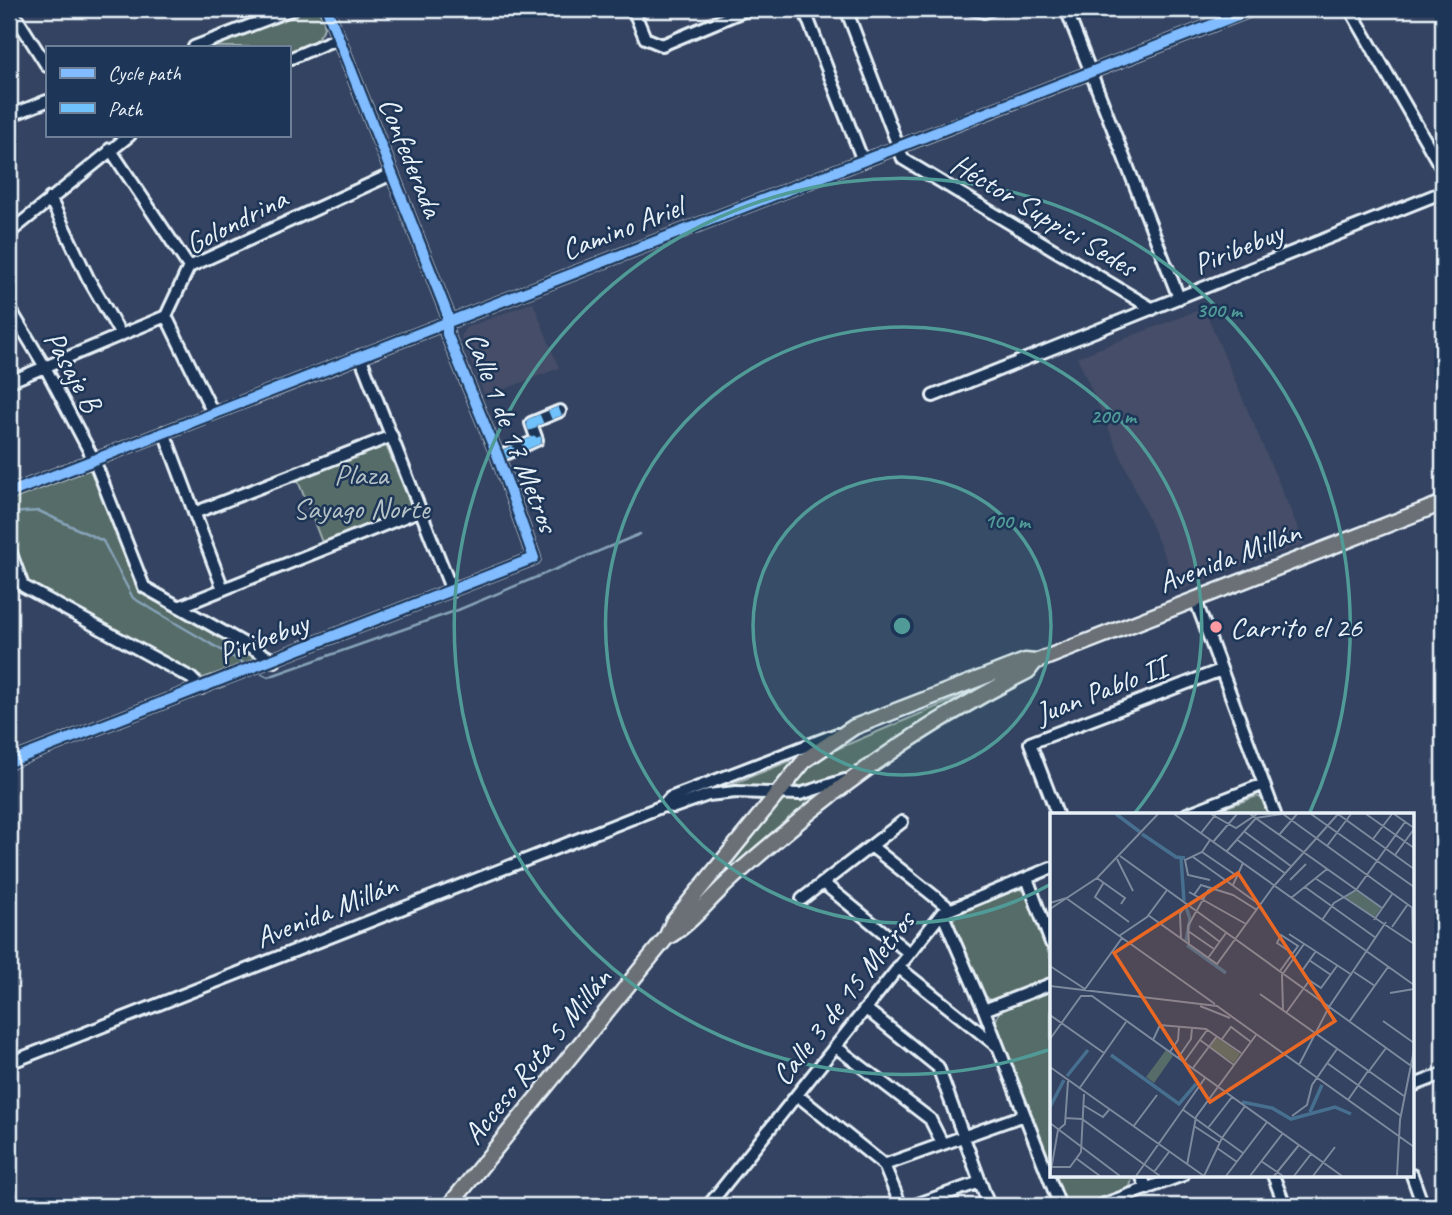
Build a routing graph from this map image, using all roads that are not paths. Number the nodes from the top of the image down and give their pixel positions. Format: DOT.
graph roads {
  1 [pos="11,9"];
  2 [pos="293,9"];
  3 [pos="327,9"];
  4 [pos="633,9"];
  5 [pos="748,9"];
  6 [pos="804,9"];
  7 [pos="846,9"];
  8 [pos="972,9"];
  9 [pos="992,9"];
  10 [pos="1066,9"];
  11 [pos="1253,9"];
  12 [pos="1350,9"];
  13 [pos="13,22"];
  14 [pos="338,38"];
  15 [pos="197,46"];
  16 [pos="290,59"];
  17 [pos="46,65"];
  18 [pos="1091,71"];
  19 [pos="46,101"];
  20 [pos="9,116"];
  21 [pos="129,136"];
  22 [pos="898,147"];
  23 [pos="110,149"];
  24 [pos="863,161"];
  25 [pos="1443,171"];
  26 [pos="392,174"];
  27 [pos="1443,192"];
  28 [pos="50,198"];
  29 [pos="9,233"];
  30 [pos="189,267"];
  31 [pos="1180,298"];
  32 [pos="9,307"];
  33 [pos="1153,309"];
  34 [pos="166,316"];
  35 [pos="447,323"];
  36 [pos="121,335"];
  37 [pos="360,356"];
  38 [pos="45,367"];
  39 [pos="9,382"];
  40 [pos="933,397"];
  41 [pos="560,411"];
  42 [pos="214,413"];
  43 [pos="164,432"];
  44 [pos="392,436"];
  45 [pos="498,457"];
  46 [pos="94,460"];
  47 [pos="9,493"];
  48 [pos="1443,503"];
  49 [pos="421,510"];
  50 [pos="194,513"];
  51 [pos="9,548"];
  52 [pos="534,558"];
  53 [pos="223,589"];
  54 [pos="452,591"];
  55 [pos="1195,599"];
  56 [pos="179,607"];
  57 [pos="275,661"];
  58 [pos="1035,662"];
  59 [pos="1221,670"];
  60 [pos="201,688"];
  61 [pos="854,727"];
  62 [pos="9,762"];
  63 [pos="862,772"];
  64 [pos="1264,784"];
  65 [pos="775,794"];
  66 [pos="663,806"];
  67 [pos="1058,813"];
  68 [pos="1190,813"];
  69 [pos="1275,813"];
  70 [pos="902,822"];
  71 [pos="871,846"];
  72 [pos="1050,868"];
  73 [pos="1027,878"];
  74 [pos="822,883"];
  75 [pos="802,899"];
  76 [pos="946,910"];
  77 [pos="666,938"];
  78 [pos="1050,940"];
  79 [pos="909,953"];
  80 [pos="898,967"];
  81 [pos="1050,984"];
  82 [pos="866,1009"];
  83 [pos="984,1010"];
  84 [pos="836,1047"];
  85 [pos="998,1047"];
  86 [pos="9,1063"];
  87 [pos="1443,1074"];
  88 [pos="1414,1085"];
  89 [pos="797,1095"];
  90 [pos="1024,1115"];
  91 [pos="964,1135"];
  92 [pos="942,1143"];
  93 [pos="884,1165"];
  94 [pos="1141,1176"];
  95 [pos="1180,1176"];
  96 [pos="1273,1176"];
  97 [pos="1412,1176"];
  98 [pos="980,1182"];
  99 [pos="1147,1189"];
  100 [pos="449,1206"];
  101 [pos="708,1206"];
  102 [pos="901,1206"];
  103 [pos="912,1206"];
  104 [pos="989,1206"];
  105 [pos="1060,1206"];
  106 [pos="1099,1206"];
  107 [pos="1285,1206"];
  108 [pos="1423,1206"];
  1 -- 13 [label="street"];
  2 -- 15 [label="street"];
  3 -- 14 [label="street, Confederada"];
  4 -- 5 [label="street"];
  6 -- 24 [label="street"];
  7 -- 22 [label="street, Héctor Suppici Sedes"];
  8 -- 9 [label="street"];
  10 -- 18 [label="street"];
  11 -- 18 [label="street, Camino Ariel"];
  12 -- 25 [label="street"];
  13 -- 17 [label="street"];
  14 -- 16 [label="street"];
  14 -- 26 [label="street, Confederada"];
  18 -- 22 [label="street, Camino Ariel"];
  18 -- 31 [label="street"];
  19 -- 20 [label="street"];
  21 -- 23 [label="street"];
  22 -- 24 [label="street, Camino Ariel"];
  22 -- 33 [label="street, Héctor Suppici Sedes"];
  23 -- 28 [label="street"];
  23 -- 30 [label="street"];
  24 -- 35 [label="street, Camino Ariel"];
  26 -- 30 [label="street, Golondrina"];
  26 -- 35 [label="street, Confederada"];
  27 -- 31 [label="street, Piribebuy"];
  28 -- 29 [label="street"];
  28 -- 36 [label="street"];
  30 -- 34 [label="street, Golondrina"];
  31 -- 33 [label="street, Piribebuy"];
  32 -- 38 [label="street, Pasaje B"];
  33 -- 40 [label="street, Piribebuy"];
  34 -- 36 [label="street"];
  34 -- 42 [label="street"];
  35 -- 37 [label="street, Camino Ariel"];
  35 -- 45 [label="street, Calle 1 de 17 Metros"];
  36 -- 38 [label="street"];
  37 -- 42 [label="street, Camino Ariel"];
  37 -- 44 [label="street"];
  38 -- 39 [label="street"];
  38 -- 46 [label="street, Pasaje B"];
  41 -- 45 [label="street"];
  42 -- 43 [label="street, Camino Ariel"];
  43 -- 46 [label="street, Camino Ariel"];
  43 -- 50 [label="street"];
  44 -- 49 [label="street"];
  44 -- 50 [label="street"];
  45 -- 52 [label="street, Calle 1 de 17 Metros"];
  46 -- 47 [label="street, Camino Ariel"];
  46 -- 56 [label="street, Pasaje B"];
  48 -- 55 [label="main road, Avenida Millán"];
  49 -- 53 [label="street"];
  49 -- 54 [label="street"];
  50 -- 53 [label="street"];
  51 -- 60 [label="street"];
  52 -- 54 [label="street, Piribebuy"];
  53 -- 56 [label="street"];
  54 -- 57 [label="street, Piribebuy"];
  55 -- 58 [label="main road, Avenida Millán"];
  55 -- 59 [label="street"];
  56 -- 57 [label="street, Pasaje B"];
  57 -- 60 [label="street, Piribebuy"];
  58 -- 61 [label="main road, Avenida Millán"];
  58 -- 63 [label="main road, Avenida Millán"];
  59 -- 64 [label="street"];
  59 -- 67 [label="street, Juan Pablo II"];
  60 -- 62 [label="street, Piribebuy"];
  61 -- 65 [label="main road, Acceso Ruta 5 Millán"];
  61 -- 66 [label="street, Avenida Millán"];
  63 -- 65 [label="street, Avenida Millán"];
  63 -- 77 [label="main road, Acceso Ruta 5 Millán"];
  64 -- 68 [label="street"];
  64 -- 69 [label="street"];
  65 -- 66 [label="street, Avenida Millán"];
  65 -- 77 [label="main road, Acceso Ruta 5 Millán"];
  66 -- 86 [label="street, Avenida Millán"];
  70 -- 71 [label="street"];
  71 -- 74 [label="street"];
  71 -- 76 [label="street"];
  72 -- 73 [label="street, Calle 3 de 15 Metros"];
  73 -- 76 [label="street, Calle 3 de 15 Metros"];
  73 -- 78 [label="street"];
  74 -- 75 [label="street"];
  74 -- 79 [label="street"];
  76 -- 79 [label="street, Calle 3 de 15 Metros"];
  76 -- 83 [label="street"];
  77 -- 100 [label="main road, Acceso Ruta 5 Millán"];
  79 -- 80 [label="street, Calle 3 de 15 Metros"];
  80 -- 82 [label="street, Calle 3 de 15 Metros"];
  80 -- 85 [label="street"];
  81 -- 83 [label="street"];
  82 -- 84 [label="street, Calle 3 de 15 Metros"];
  82 -- 91 [label="street"];
  83 -- 85 [label="street"];
  84 -- 89 [label="street, Calle 3 de 15 Metros"];
  84 -- 92 [label="street"];
  85 -- 90 [label="street"];
  87 -- 88 [label="street"];
  89 -- 93 [label="street"];
  89 -- 101 [label="street, Calle 3 de 15 Metros"];
  90 -- 91 [label="street"];
  90 -- 105 [label="street"];
  91 -- 92 [label="street"];
  91 -- 98 [label="street"];
  92 -- 93 [label="street"];
  93 -- 102 [label="street"];
  94 -- 99 [label="street"];
  95 -- 99 [label="street"];
  96 -- 107 [label="street"];
  97 -- 108 [label="street"];
  98 -- 103 [label="street"];
  98 -- 104 [label="street"];
  99 -- 106 [label="street"];
}
